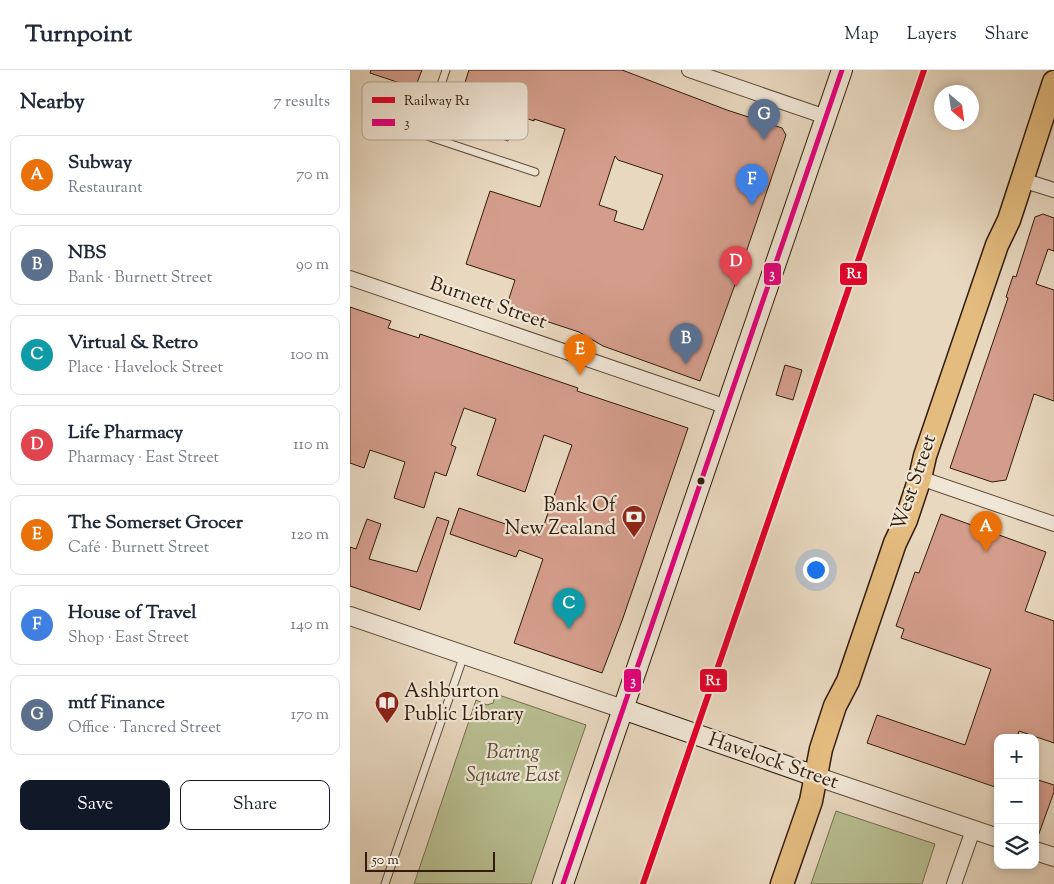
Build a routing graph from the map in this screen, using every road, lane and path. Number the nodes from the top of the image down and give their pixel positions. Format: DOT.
graph roads {
  1 [pos="446,70"];
  2 [pos="689,70"];
  3 [pos="842,70"];
  4 [pos="442,82"];
  5 [pos="1054,82"];
  6 [pos="826,117"];
  7 [pos="439,140"];
  8 [pos="535,172"];
  9 [pos="1022,180"];
  10 [pos="1054,190"];
  11 [pos="350,278"];
  12 [pos="726,406"];
  13 [pos="920,478"];
  14 [pos="1054,524"];
  15 [pos="350,616"];
  16 [pos="464,654"];
  17 [pos="623,709"];
  18 [pos="815,776"];
  19 [pos="973,830"];
  20 [pos="994,837"];
  21 [pos="1039,852"];
  22 [pos="1054,857"];
  23 [pos="385,884"];
  24 [pos="563,884"];
  25 [pos="782,884"];
  26 [pos="954,884"];
  1 -- 4 [label="lane"];
  2 -- 6 [label="street"];
  3 -- 6 [label="main road"];
  5 -- 9 [label="highway, West Street"];
  6 -- 12 [label="main road"];
  7 -- 8 [label="lane"];
  9 -- 10 [label="street"];
  9 -- 13 [label="highway, West Street"];
  11 -- 12 [label="street, Burnett Street"];
  12 -- 17 [label="main road"];
  13 -- 14 [label="street"];
  13 -- 18 [label="highway, West Street"];
  15 -- 16 [label="street, Havelock Street"];
  16 -- 17 [label="street, Havelock Street"];
  16 -- 23 [label="lane"];
  17 -- 18 [label="main road, Havelock Street"];
  17 -- 24 [label="main road"];
  18 -- 19 [label="street, Havelock Street"];
  18 -- 25 [label="highway, West Street"];
  19 -- 20 [label="street, Havelock Street"];
  19 -- 26 [label="street"];
  21 -- 22 [label="street"];
}
